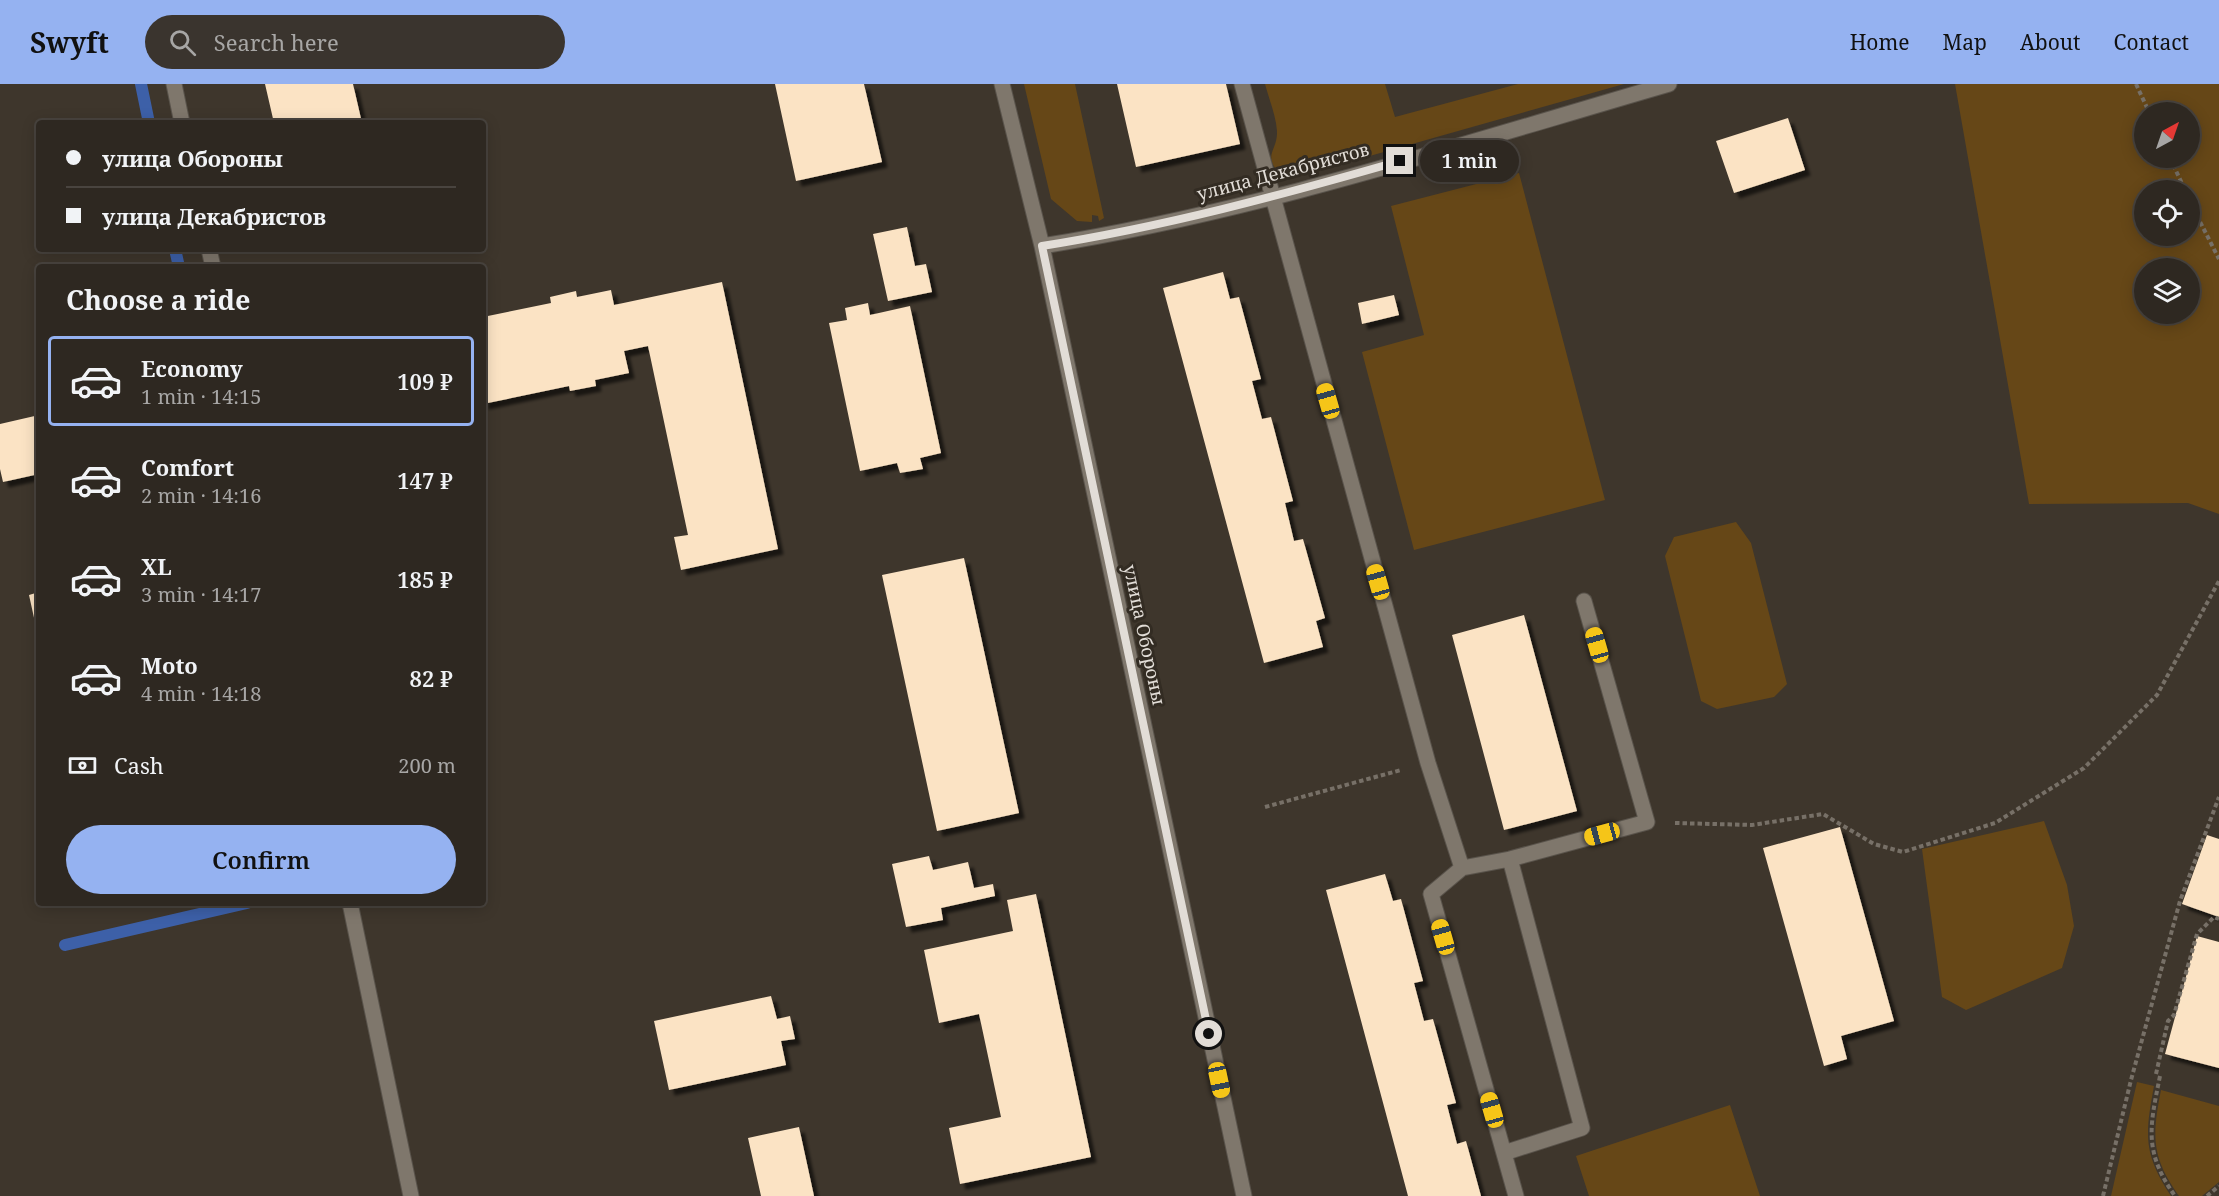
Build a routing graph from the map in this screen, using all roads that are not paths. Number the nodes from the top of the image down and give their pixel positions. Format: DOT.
graph roads {
  1 [pos="174,84"];
  2 [pos="1002,84"];
  3 [pos="1242,84"];
  4 [pos="1669,84"];
  5 [pos="181,120"];
  6 [pos="1272,198"];
  7 [pos="1042,246"];
  8 [pos="1584,601"];
  9 [pos="1510,858"];
  10 [pos="1462,867"];
  11 [pos="351,906"];
  12 [pos="1504,1154"];
  13 [pos="411,1196"];
  14 [pos="1244,1196"];
  15 [pos="1516,1196"];
  1 -- 5 [label="street"];
  2 -- 7 [label="street, улица Обороны"];
  3 -- 6 [label="street"];
  4 -- 6 [label="street, улица Декабристов"];
  6 -- 7 [label="street, улица Декабристов"];
  6 -- 10 [label="street"];
  7 -- 14 [label="street, улица Обороны"];
  8 -- 9 [label="street"];
  9 -- 10 [label="street"];
  9 -- 12 [label="street"];
  10 -- 12 [label="street"];
  11 -- 13 [label="street"];
  12 -- 15 [label="street"];
}
